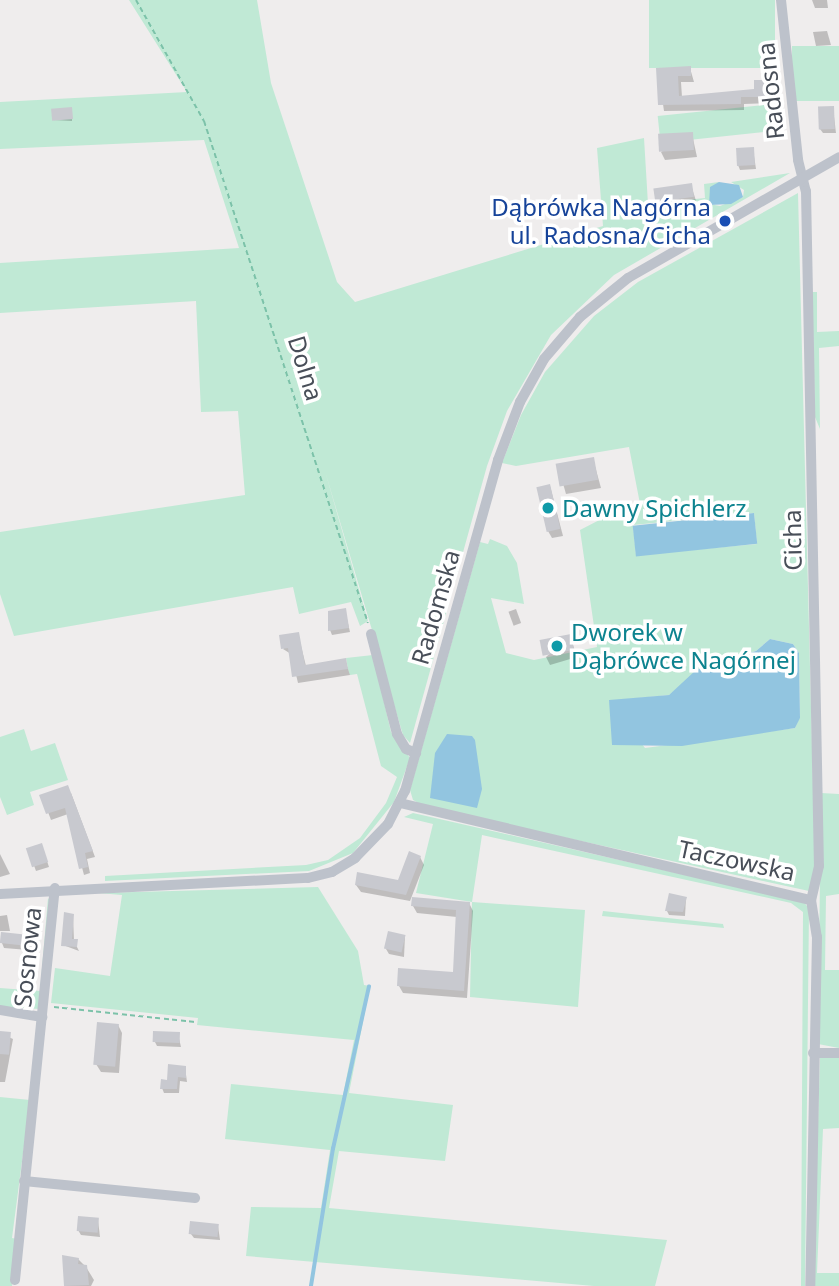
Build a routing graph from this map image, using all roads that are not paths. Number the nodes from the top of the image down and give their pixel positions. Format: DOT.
graph roads {
  1 [pos="781,0"];
  2 [pos="839,157"];
  3 [pos="804,177"];
  4 [pos="371,634"];
  5 [pos="416,753"];
  6 [pos="400,803"];
  7 [pos="54,888"];
  8 [pos="0,894"];
  9 [pos="811,900"];
  10 [pos="0,1010"];
  11 [pos="43,1012"];
  12 [pos="813,1053"];
  13 [pos="839,1053"];
  14 [pos="24,1181"];
  15 [pos="195,1198"];
  16 [pos="15,1280"];
  17 [pos="810,1286"];
  1 -- 3 [label="street, Radosna"];
  2 -- 3 [label="street, Radomska"];
  3 -- 5 [label="street, Radomska"];
  3 -- 9 [label="street, Cicha"];
  4 -- 5 [label="street"];
  5 -- 6 [label="street, Radomska"];
  6 -- 7 [label="street, Radomska"];
  6 -- 9 [label="street, Taczowska"];
  7 -- 8 [label="street, Radomska"];
  7 -- 11 [label="street, Sosnowa"];
  9 -- 12 [label="street, Taczowska"];
  10 -- 11 [label="street"];
  11 -- 14 [label="street, Sosnowa"];
  12 -- 13 [label="street"];
  12 -- 17 [label="street, Taczowska"];
  14 -- 15 [label="street"];
  14 -- 16 [label="street, Sosnowa"];
}
